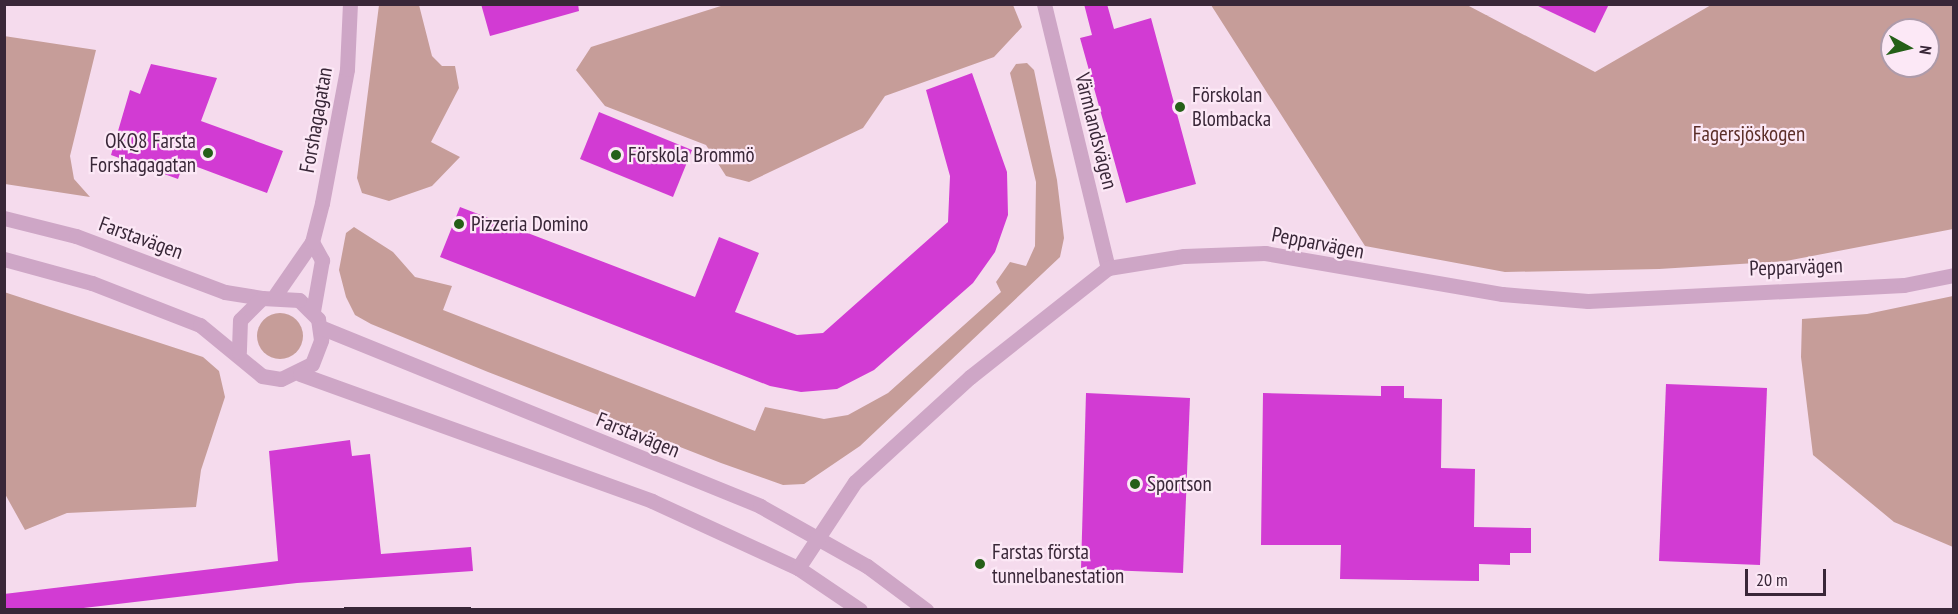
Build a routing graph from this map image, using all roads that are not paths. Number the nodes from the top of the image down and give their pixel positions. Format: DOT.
graph roads {
  1 [pos="350,4"];
  2 [pos="1044,4"];
  3 [pos="4,218"];
  4 [pos="312,242"];
  5 [pos="4,259"];
  6 [pos="1108,268"];
  7 [pos="1953,275"];
  8 [pos="269,296"];
  9 [pos="313,311"];
  10 [pos="320,327"];
  11 [pos="239,352"];
  12 [pos="300,374"];
  13 [pos="818,536"];
  14 [pos="798,568"];
  15 [pos="860,609"];
  16 [pos="926,609"];
  1 -- 4 [label="street, Forshagagatan"];
  2 -- 6 [label="street, Värmlandsvägen"];
  3 -- 8 [label="street, Farstavägen"];
  4 -- 8 [label="street, Forshagagatan"];
  4 -- 9 [label="street, Forshagagatan"];
  5 -- 11 [label="street"];
  6 -- 7 [label="street, Pepparvägen"];
  6 -- 13 [label="street, Pepparvägen"];
  8 -- 9 [label="street, Farstavägen"];
  8 -- 11 [label="street"];
  9 -- 10 [label="street"];
  10 -- 12 [label="street"];
  10 -- 13 [label="street, Farstavägen"];
  11 -- 12 [label="street"];
  12 -- 14 [label="street"];
  13 -- 14 [label="street, Pepparvägen"];
  13 -- 16 [label="street, Farstavägen"];
  14 -- 15 [label="street"];
}
